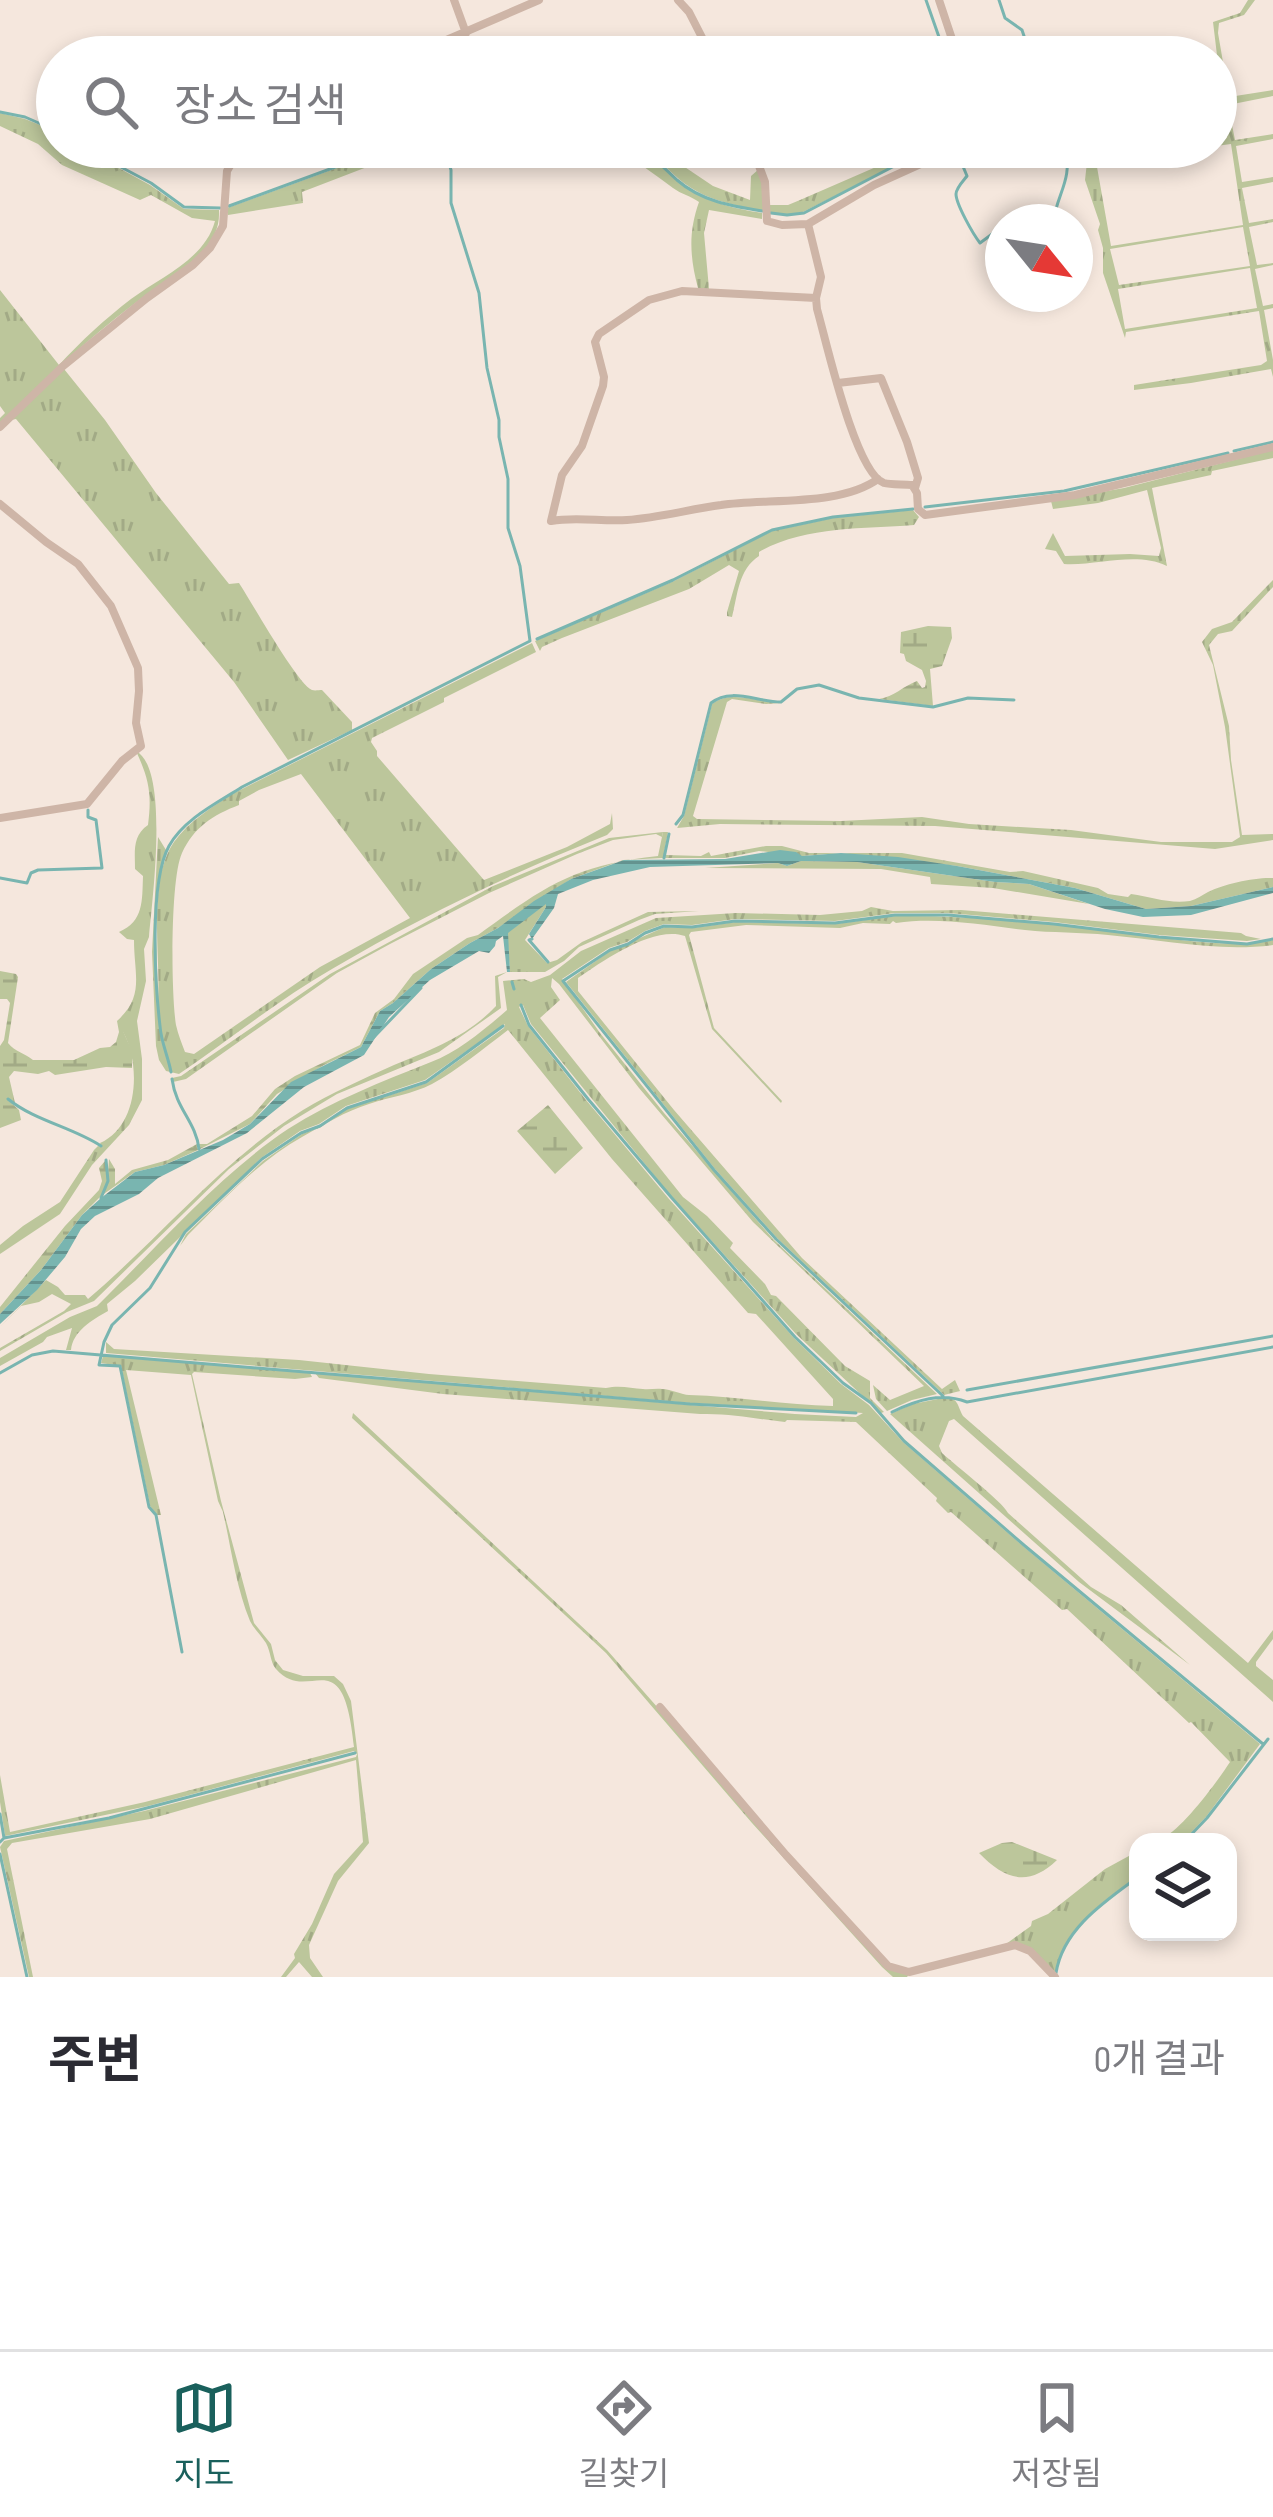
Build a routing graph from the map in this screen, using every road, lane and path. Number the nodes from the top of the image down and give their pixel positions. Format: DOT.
graph roads {
  1 [pos="454,0"];
  2 [pos="539,0"];
  3 [pos="678,0"];
  4 [pos="939,0"];
  5 [pos="466,33"];
  6 [pos="459,36"];
  7 [pos="701,36"];
  8 [pos="951,36"];
  9 [pos="229,168"];
  10 [pos="760,168"];
  11 [pos="912,168"];
  12 [pos="808,224"];
  13 [pos="816,298"];
  14 [pos="838,382"];
  15 [pos="0,427"];
  16 [pos="1273,447"];
  17 [pos="878,479"];
  18 [pos="915,488"];
  19 [pos="0,504"];
  20 [pos="0,818"];
  21 [pos="660,1707"];
  22 [pos="1055,1977"];
  1 -- 5 [label="street"];
  2 -- 5 [label="street"];
  3 -- 7 [label="street"];
  4 -- 8 [label="street"];
  5 -- 6 [label="street"];
  9 -- 15 [label="street"];
  10 -- 12 [label="street"];
  11 -- 12 [label="street"];
  12 -- 13 [label="street"];
  13 -- 14 [label="street"];
  13 -- 17 [label="street"];
  14 -- 17 [label="street"];
  14 -- 18 [label="street"];
  16 -- 18 [label="street"];
  17 -- 18 [label="street"];
  19 -- 20 [label="street"];
  21 -- 22 [label="street"];
}
